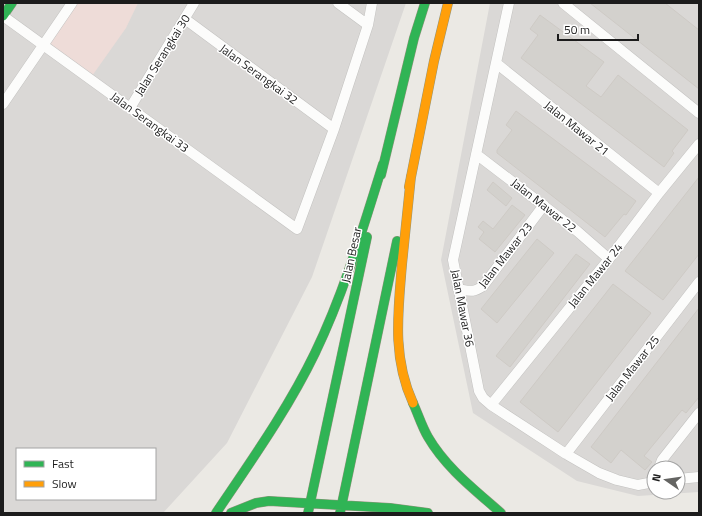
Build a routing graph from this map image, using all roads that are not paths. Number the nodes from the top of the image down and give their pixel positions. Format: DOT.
graph roads {
  1 [pos="12,3"];
  2 [pos="72,3"];
  3 [pos="194,3"];
  4 [pos="338,3"];
  5 [pos="372,3"];
  6 [pos="425,3"];
  7 [pos="448,3"];
  8 [pos="509,3"];
  9 [pos="563,3"];
  10 [pos="3,16"];
  11 [pos="184,19"];
  12 [pos="368,25"];
  13 [pos="44,45"];
  14 [pos="496,63"];
  15 [pos="3,104"];
  16 [pos="130,108"];
  17 [pos="699,113"];
  18 [pos="334,129"];
  19 [pos="699,144"];
  20 [pos="476,154"];
  21 [pos="383,164"];
  22 [pos="411,176"];
  23 [pos="659,193"];
  24 [pos="544,205"];
  25 [pos="609,259"];
  26 [pos="699,282"];
  27 [pos="458,289"];
  28 [pos="491,405"];
  29 [pos="699,413"];
  30 [pos="566,454"];
  31 [pos="662,460"];
  32 [pos="699,477"];
  33 [pos="686,478"];
  34 [pos="646,483"];
  35 [pos="310,503"];
  36 [pos="341,509"];
  37 [pos="216,513"];
  38 [pos="231,513"];
  39 [pos="308,513"];
  40 [pos="428,513"];
  41 [pos="501,513"];
  1 -- 10 [label="main road"];
  2 -- 13 [label="street"];
  3 -- 11 [label="street, Jalan Serangkai 30"];
  4 -- 12 [label="street"];
  5 -- 12 [label="street"];
  6 -- 21 [label="main road, Jalan Besar"];
  7 -- 22 [label="main road"];
  8 -- 14 [label="street, Jalan Mawar 36"];
  9 -- 17 [label="street"];
  10 -- 13 [label="street, Jalan Serangkai 33"];
  11 -- 16 [label="street, Jalan Serangkai 30"];
  11 -- 18 [label="street, Jalan Serangkai 32"];
  12 -- 18 [label="street"];
  13 -- 15 [label="street"];
  13 -- 16 [label="street, Jalan Serangkai 33"];
  14 -- 20 [label="street, Jalan Mawar 36"];
  14 -- 23 [label="street, Jalan Mawar 21"];
  16 -- 18 [label="street, Jalan Serangkai 33"];
  19 -- 23 [label="street, Jalan Mawar 24"];
  20 -- 24 [label="street, Jalan Mawar 22"];
  20 -- 27 [label="street, Jalan Mawar 36"];
  21 -- 35 [label="main road, Jalan Besar"];
  21 -- 37 [label="main road"];
  22 -- 36 [label="main road"];
  22 -- 41 [label="main road"];
  23 -- 25 [label="street, Jalan Mawar 24"];
  24 -- 25 [label="street, Jalan Mawar 22"];
  24 -- 27 [label="street, Jalan Mawar 23"];
  25 -- 28 [label="street, Jalan Mawar 24"];
  26 -- 30 [label="street, Jalan Mawar 25"];
  27 -- 28 [label="street, Jalan Mawar 36"];
  28 -- 30 [label="street, Jalan Mawar 36"];
  29 -- 31 [label="street"];
  30 -- 34 [label="street, Jalan Mawar 36"];
  32 -- 33 [label="street"];
  35 -- 36 [label="main road"];
  35 -- 38 [label="main road"];
  35 -- 39 [label="main road, Jalan Besar"];
  36 -- 40 [label="main road"];
}
